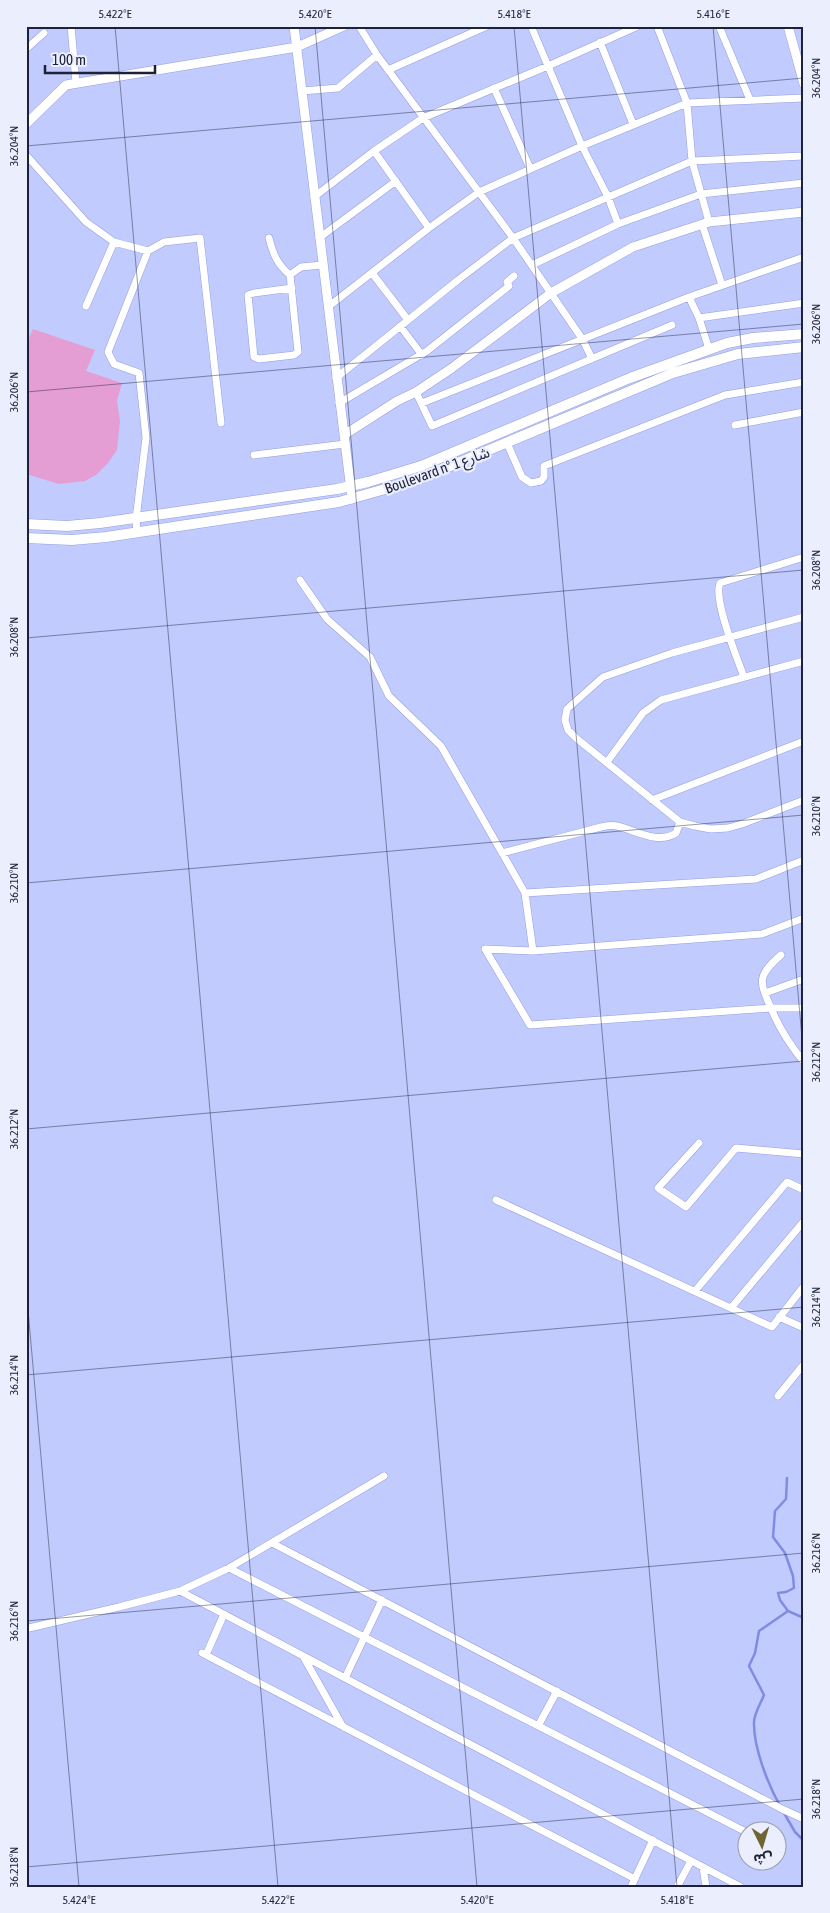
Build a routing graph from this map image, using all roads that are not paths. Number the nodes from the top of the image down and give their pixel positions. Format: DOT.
graph roads {
  1 [pos="71,26"];
  2 [pos="294,26"];
  3 [pos="344,26"];
  4 [pos="359,26"];
  5 [pos="487,26"];
  6 [pos="531,26"];
  7 [pos="638,26"];
  8 [pos="657,26"];
  9 [pos="719,26"];
  10 [pos="788,26"];
  11 [pos="44,33"];
  12 [pos="600,42"];
  13 [pos="297,47"];
  14 [pos="26,49"];
  15 [pos="377,56"];
  16 [pos="548,66"];
  17 [pos="388,70"];
  18 [pos="76,83"];
  19 [pos="804,84"];
  20 [pos="494,88"];
  21 [pos="302,91"];
  22 [pos="804,98"];
  23 [pos="750,100"];
  24 [pos="687,103"];
  25 [pos="423,118"];
  26 [pos="26,124"];
  27 [pos="633,124"];
  28 [pos="582,146"];
  29 [pos="374,151"];
  30 [pos="26,155"];
  31 [pos="804,156"];
  32 [pos="692,161"];
  33 [pos="530,168"];
  34 [pos="396,182"];
  35 [pos="804,183"];
  36 [pos="479,192"];
  37 [pos="701,194"];
  38 [pos="314,197"];
  39 [pos="608,197"];
  40 [pos="804,212"];
  41 [pos="705,223"];
  42 [pos="618,224"];
  43 [pos="429,228"];
  44 [pos="269,238"];
  45 [pos="319,238"];
  46 [pos="513,238"];
  47 [pos="114,242"];
  48 [pos="148,251"];
  49 [pos="804,257"];
  50 [pos="532,265"];
  51 [pos="322,266"];
  52 [pos="372,273"];
  53 [pos="290,275"];
  54 [pos="514,276"];
  55 [pos="722,285"];
  56 [pos="292,288"];
  57 [pos="551,293"];
  58 [pos="689,298"];
  59 [pos="804,303"];
  60 [pos="86,306"];
  61 [pos="328,308"];
  62 [pos="699,318"];
  63 [pos="408,320"];
  64 [pos="672,325"];
  65 [pos="400,326"];
  66 [pos="804,334"];
  67 [pos="583,340"];
  68 [pos="804,347"];
  69 [pos="708,349"];
  70 [pos="422,354"];
  71 [pos="592,359"];
  72 [pos="336,378"];
  73 [pos="804,382"];
  74 [pos="416,392"];
  75 [pos="340,403"];
  76 [pos="422,403"];
  77 [pos="804,412"];
  78 [pos="221,423"];
  79 [pos="735,425"];
  80 [pos="344,440"];
  81 [pos="507,444"];
  82 [pos="254,454"];
  83 [pos="351,486"];
  84 [pos="352,499"];
  85 [pos="136,519"];
  86 [pos="26,524"];
  87 [pos="137,533"];
  88 [pos="26,538"];
  89 [pos="804,557"];
  90 [pos="300,580"];
  91 [pos="804,617"];
  92 [pos="730,637"];
  93 [pos="804,661"];
  94 [pos="744,678"];
  95 [pos="804,742"];
  96 [pos="607,762"];
  97 [pos="652,800"];
  98 [pos="804,800"];
  99 [pos="680,822"];
  100 [pos="502,853"];
  101 [pos="804,860"];
  102 [pos="525,893"];
  103 [pos="804,918"];
  104 [pos="533,951"];
  105 [pos="781,955"];
  106 [pos="804,979"];
  107 [pos="765,993"];
  108 [pos="771,1008"];
  109 [pos="804,1008"];
  110 [pos="804,1062"];
  111 [pos="699,1143"];
  112 [pos="804,1154"];
  113 [pos="804,1190"];
  114 [pos="496,1200"];
  115 [pos="804,1221"];
  116 [pos="804,1286"];
  117 [pos="695,1291"];
  118 [pos="731,1308"];
  119 [pos="779,1318"];
  120 [pos="804,1328"];
  121 [pos="804,1364"];
  122 [pos="778,1396"];
  123 [pos="384,1476"];
  124 [pos="272,1543"];
  125 [pos="229,1568"];
  126 [pos="180,1591"];
  127 [pos="382,1600"];
  128 [pos="224,1614"];
  129 [pos="28,1628"];
  130 [pos="364,1637"];
  131 [pos="303,1656"];
  132 [pos="345,1678"];
  133 [pos="558,1691"];
  134 [pos="538,1726"];
  135 [pos="344,1727"];
  136 [pos="804,1819"];
  137 [pos="738,1828"];
  138 [pos="653,1840"];
  139 [pos="691,1861"];
  140 [pos="703,1867"];
  141 [pos="634,1879"];
  142 [pos="631,1887"];
  143 [pos="677,1887"];
  144 [pos="706,1887"];
  145 [pos="741,1887"];
  1 -- 18 [label="street"];
  2 -- 13 [label="street"];
  3 -- 13 [label="street"];
  4 -- 15 [label="street"];
  5 -- 17 [label="street"];
  6 -- 16 [label="street"];
  7 -- 12 [label="street"];
  8 -- 24 [label="street"];
  9 -- 23 [label="street"];
  10 -- 19 [label="street"];
  11 -- 14 [label="street"];
  12 -- 16 [label="street"];
  12 -- 27 [label="street"];
  13 -- 18 [label="street"];
  13 -- 21 [label="street"];
  15 -- 17 [label="street"];
  15 -- 21 [label="street"];
  16 -- 20 [label="street"];
  16 -- 28 [label="street"];
  17 -- 25 [label="street"];
  18 -- 26 [label="street"];
  20 -- 25 [label="street"];
  20 -- 33 [label="street"];
  21 -- 38 [label="street"];
  22 -- 23 [label="street"];
  23 -- 24 [label="street"];
  24 -- 27 [label="street"];
  24 -- 32 [label="street"];
  25 -- 29 [label="street"];
  25 -- 36 [label="street"];
  27 -- 28 [label="street"];
  28 -- 33 [label="street"];
  28 -- 39 [label="street"];
  29 -- 34 [label="street"];
  29 -- 38 [label="street"];
  30 -- 47 [label="street"];
  31 -- 32 [label="street"];
  32 -- 37 [label="street"];
  32 -- 39 [label="street"];
  33 -- 36 [label="street"];
  34 -- 43 [label="street"];
  34 -- 45 [label="street"];
  35 -- 37 [label="street"];
  36 -- 43 [label="street"];
  36 -- 46 [label="street"];
  37 -- 41 [label="street"];
  37 -- 42 [label="street"];
  38 -- 45 [label="street"];
  39 -- 42 [label="street"];
  39 -- 46 [label="street"];
  40 -- 41 [label="street"];
  41 -- 55 [label="street"];
  41 -- 57 [label="street"];
  42 -- 50 [label="street"];
  43 -- 52 [label="street"];
  44 -- 53 [label="street"];
  45 -- 51 [label="street"];
  46 -- 50 [label="street"];
  46 -- 63 [label="street"];
  47 -- 48 [label="street"];
  47 -- 60 [label="street"];
  48 -- 78 [label="street"];
  48 -- 85 [label="street"];
  49 -- 55 [label="street"];
  50 -- 57 [label="street"];
  51 -- 53 [label="street"];
  51 -- 61 [label="street"];
  52 -- 61 [label="street"];
  52 -- 63 [label="street"];
  53 -- 56 [label="street"];
  54 -- 70 [label="street"];
  55 -- 58 [label="street"];
  56 -- 56 [label="street"];
  57 -- 67 [label="street"];
  57 -- 74 [label="street"];
  58 -- 62 [label="street"];
  58 -- 67 [label="street"];
  59 -- 62 [label="street"];
  61 -- 72 [label="street"];
  62 -- 69 [label="street"];
  63 -- 65 [label="street"];
  64 -- 71 [label="street"];
  65 -- 70 [label="street"];
  65 -- 72 [label="street"];
  66 -- 69 [label="main road, Boulevard n° شارع 1"];
  67 -- 71 [label="street"];
  67 -- 76 [label="street"];
  68 -- 81 [label="main road, Boulevard n° شارع 1"];
  69 -- 83 [label="main road, Boulevard n° شارع 1"];
  70 -- 75 [label="street"];
  71 -- 76 [label="street"];
  72 -- 75 [label="street"];
  73 -- 81 [label="street"];
  74 -- 76 [label="street"];
  74 -- 80 [label="street"];
  75 -- 80 [label="street"];
  77 -- 79 [label="street"];
  80 -- 82 [label="street"];
  80 -- 83 [label="street"];
  81 -- 84 [label="main road, Boulevard n° شارع 1"];
  83 -- 84 [label="street"];
  83 -- 85 [label="main road, Boulevard n° شارع 1"];
  84 -- 87 [label="main road, Boulevard n° شارع 1"];
  85 -- 86 [label="main road, Boulevard n° شارع 1"];
  85 -- 87 [label="street"];
  87 -- 88 [label="main road, Boulevard n° شارع 1"];
  89 -- 92 [label="street"];
  90 -- 100 [label="street"];
  91 -- 92 [label="street"];
  92 -- 94 [label="street"];
  92 -- 96 [label="street"];
  93 -- 94 [label="street"];
  94 -- 96 [label="street"];
  95 -- 97 [label="street"];
  96 -- 97 [label="street"];
  97 -- 99 [label="street"];
  98 -- 99 [label="street"];
  99 -- 100 [label="street"];
  100 -- 102 [label="street"];
  101 -- 102 [label="street"];
  102 -- 104 [label="street"];
  103 -- 104 [label="street"];
  104 -- 108 [label="street"];
  105 -- 107 [label="street"];
  106 -- 107 [label="street"];
  107 -- 108 [label="street"];
  108 -- 109 [label="street"];
  108 -- 110 [label="street"];
  111 -- 112 [label="street"];
  113 -- 117 [label="street"];
  114 -- 117 [label="street"];
  115 -- 118 [label="street"];
  116 -- 119 [label="street"];
  117 -- 118 [label="street"];
  118 -- 119 [label="street"];
  119 -- 120 [label="street"];
  121 -- 122 [label="street"];
  123 -- 124 [label="street"];
  124 -- 125 [label="street"];
  124 -- 127 [label="street"];
  125 -- 126 [label="street"];
  125 -- 130 [label="street"];
  126 -- 128 [label="street"];
  126 -- 129 [label="street"];
  127 -- 130 [label="street"];
  127 -- 133 [label="street"];
  128 -- 131 [label="street"];
  128 -- 135 [label="street"];
  130 -- 132 [label="street"];
  130 -- 134 [label="street"];
  131 -- 132 [label="street"];
  131 -- 135 [label="street"];
  132 -- 138 [label="street"];
  133 -- 134 [label="street"];
  133 -- 136 [label="street"];
  134 -- 137 [label="street"];
  135 -- 141 [label="street"];
  138 -- 139 [label="street"];
  138 -- 141 [label="street"];
  139 -- 140 [label="street"];
  139 -- 143 [label="street"];
  140 -- 144 [label="street"];
  140 -- 145 [label="street"];
  141 -- 142 [label="street"];
}
